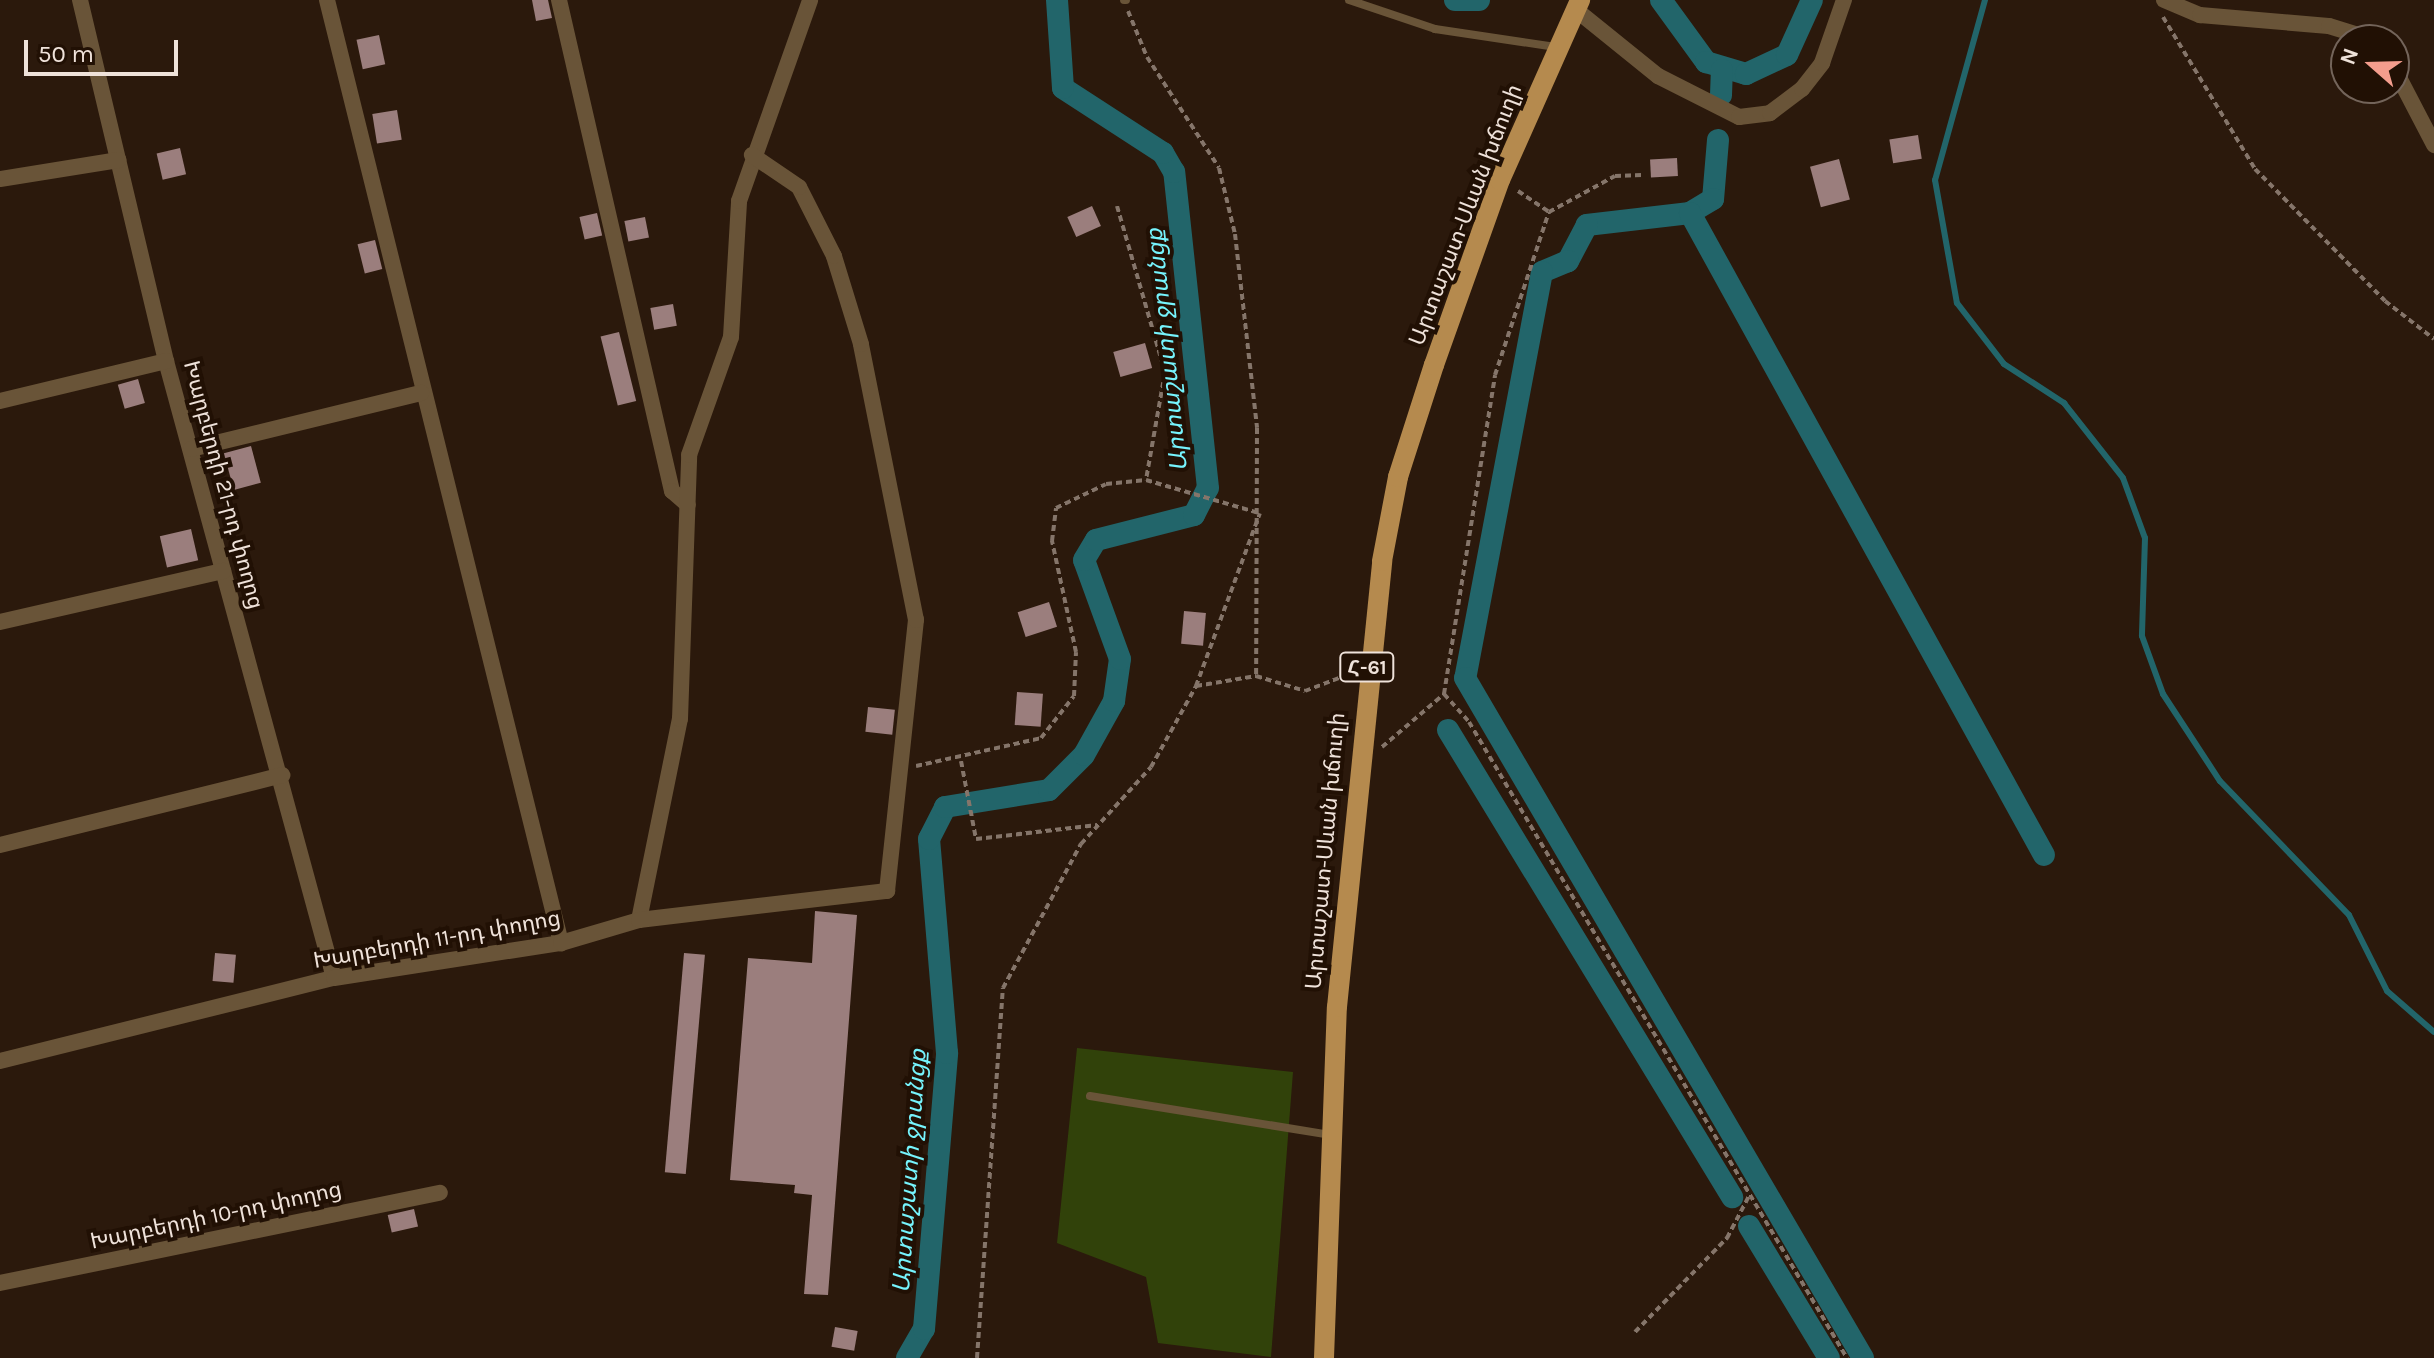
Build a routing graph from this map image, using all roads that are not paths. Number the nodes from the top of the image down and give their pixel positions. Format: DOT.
graph roads {
  1 [pos="80,0"];
  2 [pos="327,0"];
  3 [pos="559,0"];
  4 [pos="810,0"];
  5 [pos="1349,0"];
  6 [pos="1844,0"];
  7 [pos="1578,5"];
  8 [pos="2162,6"];
  9 [pos="2330,26"];
  10 [pos="1557,47"];
  11 [pos="2410,99"];
  12 [pos="2434,145"];
  13 [pos="752,155"];
  14 [pos="118,160"];
  15 [pos="0,179"];
  16 [pos="166,361"];
  17 [pos="421,393"];
  18 [pos="0,401"];
  19 [pos="191,449"];
  20 [pos="688,505"];
  21 [pos="223,571"];
  22 [pos="0,622"];
  23 [pos="282,775"];
  24 [pos="0,845"];
  25 [pos="639,920"];
  26 [pos="561,943"];
  27 [pos="334,978"];
  28 [pos="0,1061"];
  29 [pos="1090,1096"];
  30 [pos="1331,1135"];
  31 [pos="440,1193"];
  32 [pos="0,1283"];
  33 [pos="1324,1358"];
  1 -- 14 [label="street, Խարբերդի 21-րդ փողոց"];
  2 -- 17 [label="street"];
  3 -- 20 [label="street"];
  4 -- 13 [label="street"];
  5 -- 10 [label="lane"];
  6 -- 7 [label="street"];
  7 -- 10 [label="main road, Արտաշատ-Սևան խճուղի / Հ-61"];
  8 -- 9 [label="street"];
  10 -- 30 [label="main road, Արտաշատ-Սևան խճուղի / Հ-61"];
  11 -- 12 [label="street"];
  13 -- 20 [label="street"];
  13 -- 25 [label="street, Խարբերդի 11-րդ փողոց"];
  14 -- 15 [label="street"];
  14 -- 16 [label="street, Խարբերդի 21-րդ փողոց"];
  16 -- 18 [label="street"];
  16 -- 19 [label="street, Խարբերդի 21-րդ փողոց"];
  17 -- 19 [label="street"];
  17 -- 26 [label="street"];
  19 -- 21 [label="street, Խարբերդի 21-րդ փողոց"];
  20 -- 25 [label="street"];
  21 -- 22 [label="street"];
  21 -- 23 [label="street, Խարբերդի 21-րդ փողոց"];
  23 -- 24 [label="street"];
  23 -- 27 [label="street, Խարբերդի 21-րդ փողոց"];
  25 -- 26 [label="street, Խարբերդի 11-րդ փողոց"];
  26 -- 27 [label="street, Խարբերդի 11-րդ փողոց"];
  27 -- 28 [label="street, Խարբերդի 11-րդ փողոց"];
  29 -- 30 [label="lane"];
  30 -- 33 [label="main road, Արտաշատ-Սևան խճուղի / Հ-61"];
  31 -- 32 [label="street, Խարբերդի 10-րդ փողոց"];
}
